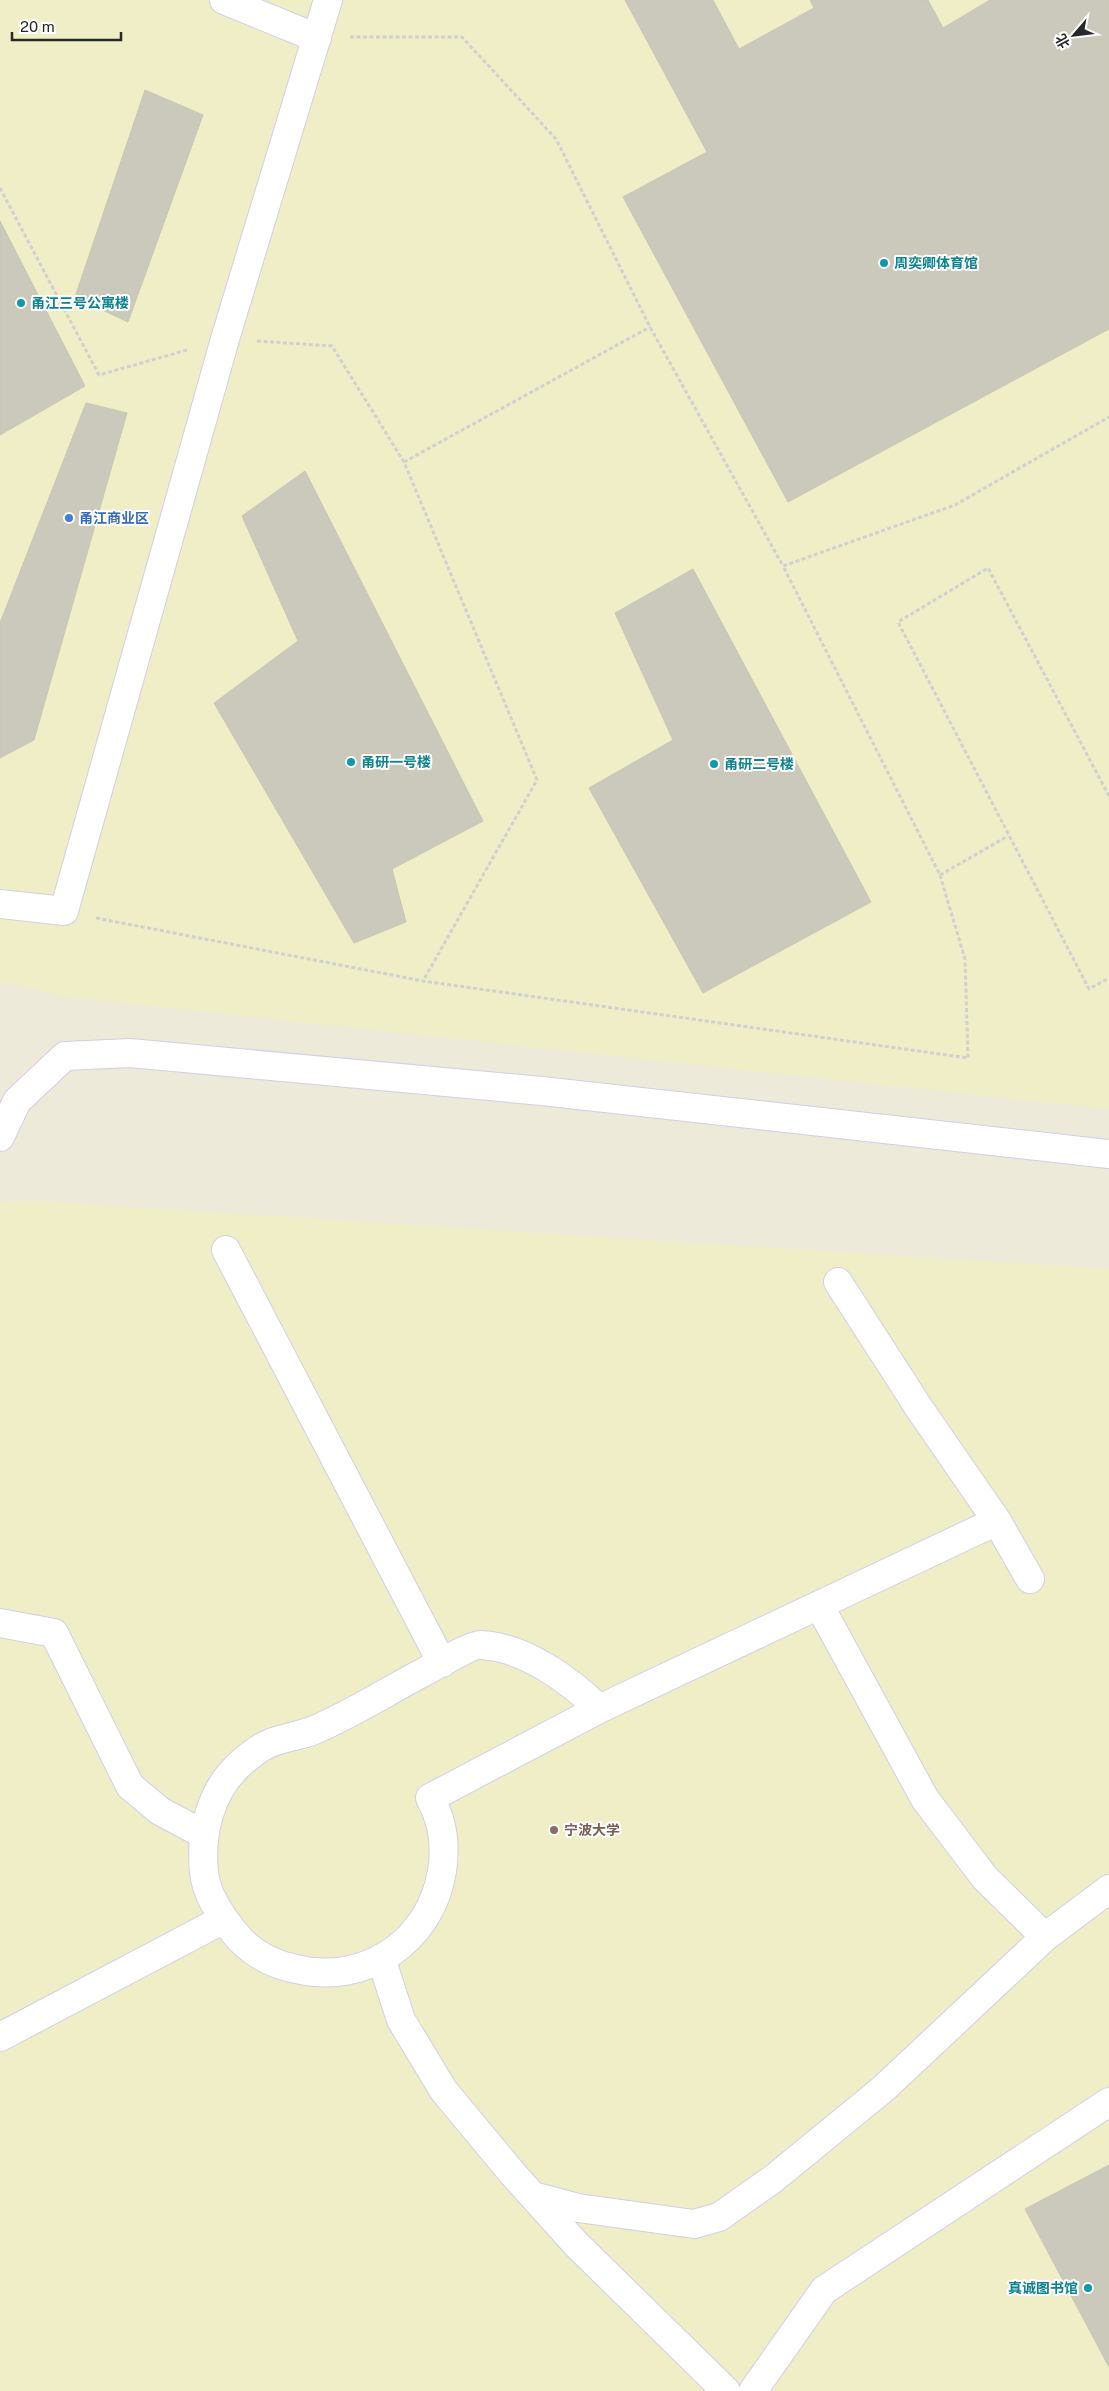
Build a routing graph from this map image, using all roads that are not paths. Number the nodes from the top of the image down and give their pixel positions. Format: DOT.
graph roads {
  1 [pos="224,0"];
  2 [pos="328,0"];
  3 [pos="317,38"];
  4 [pos="0,904"];
  5 [pos="0,1137"];
  6 [pos="1109,1154"];
  7 [pos="226,1250"];
  8 [pos="838,1282"];
  9 [pos="997,1521"];
  10 [pos="1030,1580"];
  11 [pos="819,1605"];
  12 [pos="0,1623"];
  13 [pos="442,1663"];
  14 [pos="599,1710"];
  15 [pos="203,1834"];
  16 [pos="1109,1889"];
  17 [pos="224,1919"];
  18 [pos="1045,1937"];
  19 [pos="381,1958"];
  20 [pos="0,2037"];
  21 [pos="1109,2102"];
  22 [pos="533,2196"];
  23 [pos="726,2391"];
  24 [pos="753,2391"];
  1 -- 3 [label="street"];
  2 -- 3 [label="street"];
  3 -- 4 [label="street"];
  5 -- 6 [label="street"];
  7 -- 13 [label="street"];
  8 -- 9 [label="street"];
  9 -- 10 [label="street"];
  9 -- 11 [label="street"];
  11 -- 14 [label="street"];
  11 -- 18 [label="street"];
  12 -- 15 [label="street"];
  13 -- 14 [label="street"];
  13 -- 15 [label="street"];
  14 -- 19 [label="street"];
  15 -- 17 [label="street"];
  16 -- 18 [label="street"];
  17 -- 19 [label="street"];
  17 -- 20 [label="street"];
  18 -- 22 [label="street"];
  19 -- 22 [label="street"];
  21 -- 24 [label="street"];
  22 -- 23 [label="street"];
}
